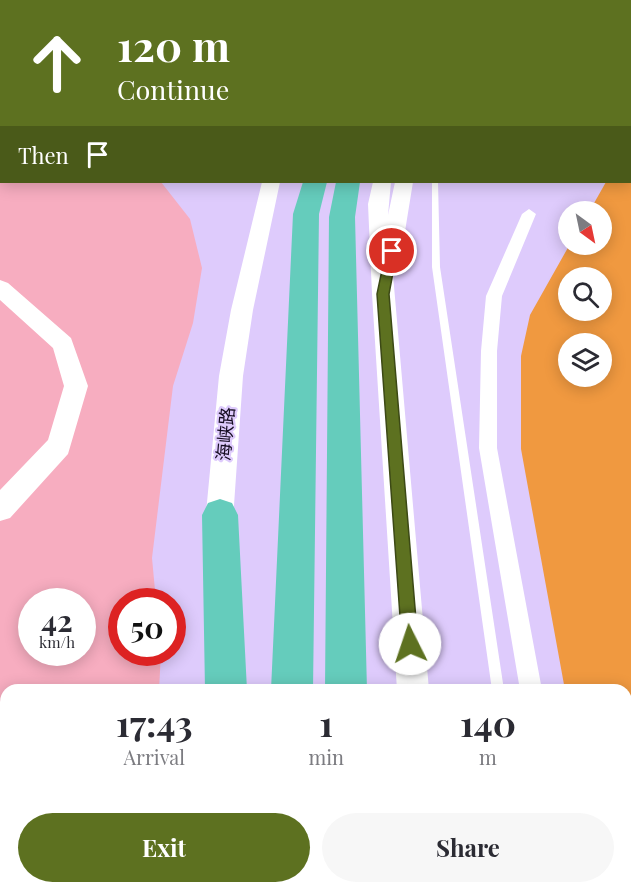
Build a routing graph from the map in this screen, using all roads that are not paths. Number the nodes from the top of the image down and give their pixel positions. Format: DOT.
graph roads {
  1 [pos="271,183"];
  2 [pos="315,183"];
  3 [pos="348,183"];
  4 [pos="382,183"];
  5 [pos="404,183"];
  6 [pos="435,183"];
  7 [pos="530,214"];
  8 [pos="0,288"];
  9 [pos="383,294"];
  10 [pos="0,509"];
  11 [pos="220,515"];
  12 [pos="206,684"];
  13 [pos="226,684"];
  14 [pos="292,684"];
  15 [pos="346,684"];
  16 [pos="414,684"];
  17 [pos="497,684"];
  18 [pos="530,684"];
  1 -- 11 [label="main road, 海峡路"];
  2 -- 14 [label="highway"];
  3 -- 15 [label="highway"];
  4 -- 9 [label="main road"];
  5 -- 9 [label="main road"];
  6 -- 17 [label="lane"];
  7 -- 18 [label="street"];
  8 -- 10 [label="main road"];
  9 -- 16 [label="main road"];
  11 -- 12 [label="main road, 海峡路"];
  11 -- 13 [label="highway"];
}
